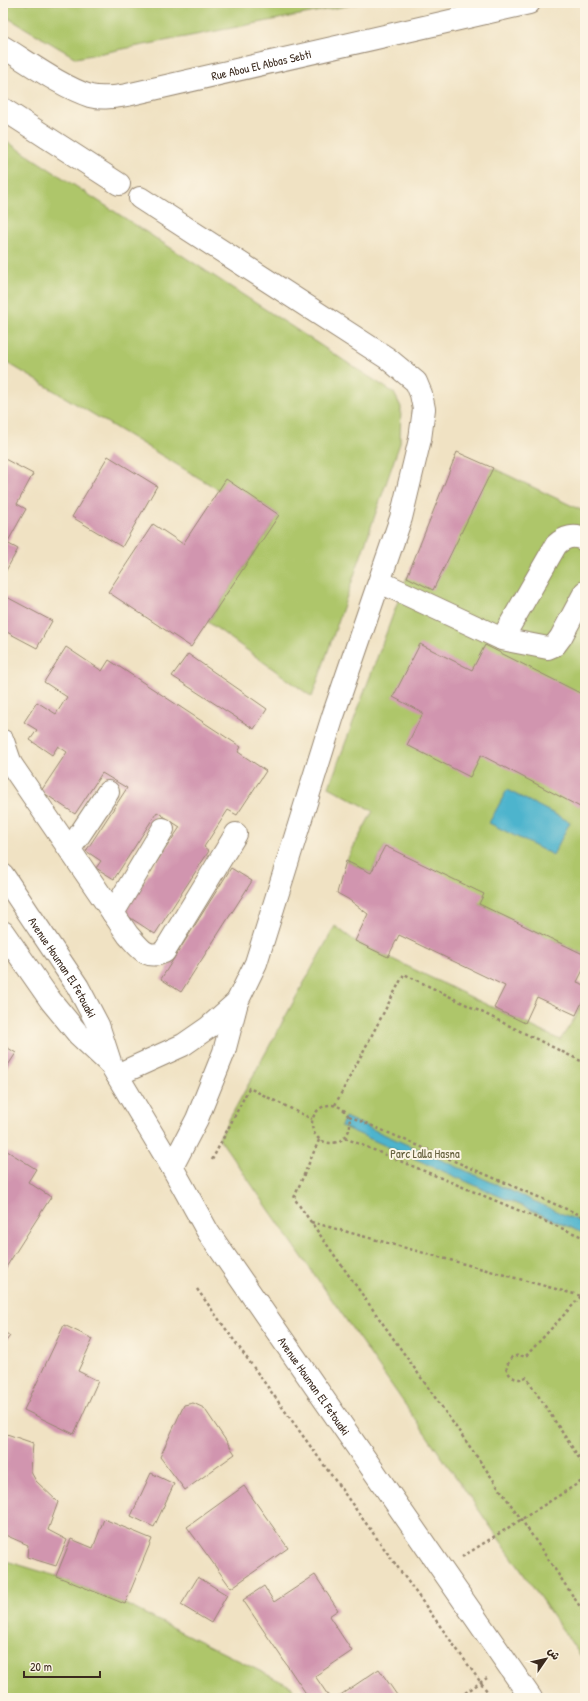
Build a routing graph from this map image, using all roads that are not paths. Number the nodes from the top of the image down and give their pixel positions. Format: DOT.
graph roads {
  1 [pos="529,3"];
  2 [pos="3,47"];
  3 [pos="3,109"];
  4 [pos="119,184"];
  5 [pos="140,198"];
  6 [pos="585,540"];
  7 [pos="380,582"];
  8 [pos="585,592"];
  9 [pos="502,639"];
  10 [pos="3,742"];
  11 [pos="108,792"];
  12 [pos="163,829"];
  13 [pos="236,834"];
  14 [pos="70,849"];
  15 [pos="3,875"];
  16 [pos="113,913"];
  17 [pos="3,932"];
  18 [pos="237,1002"];
  19 [pos="114,1070"];
  20 [pos="172,1167"];
  21 [pos="532,1698"];
  1 -- 2 [label="street, Rue Abou El Abbas Sebti"];
  3 -- 4 [label="street"];
  5 -- 7 [label="street"];
  6 -- 9 [label="street"];
  7 -- 9 [label="street"];
  7 -- 18 [label="street"];
  8 -- 9 [label="street"];
  10 -- 14 [label="street"];
  11 -- 14 [label="street"];
  12 -- 16 [label="street"];
  13 -- 16 [label="street"];
  14 -- 16 [label="street"];
  15 -- 19 [label="street, Avenue Houman El Fetouaki"];
  17 -- 19 [label="street, Avenue Houman El Fetouaki"];
  18 -- 19 [label="street"];
  18 -- 20 [label="street"];
  19 -- 20 [label="street, Avenue Houman El Fetouaki"];
  20 -- 21 [label="street, Avenue Houman El Fetouaki"];
}
